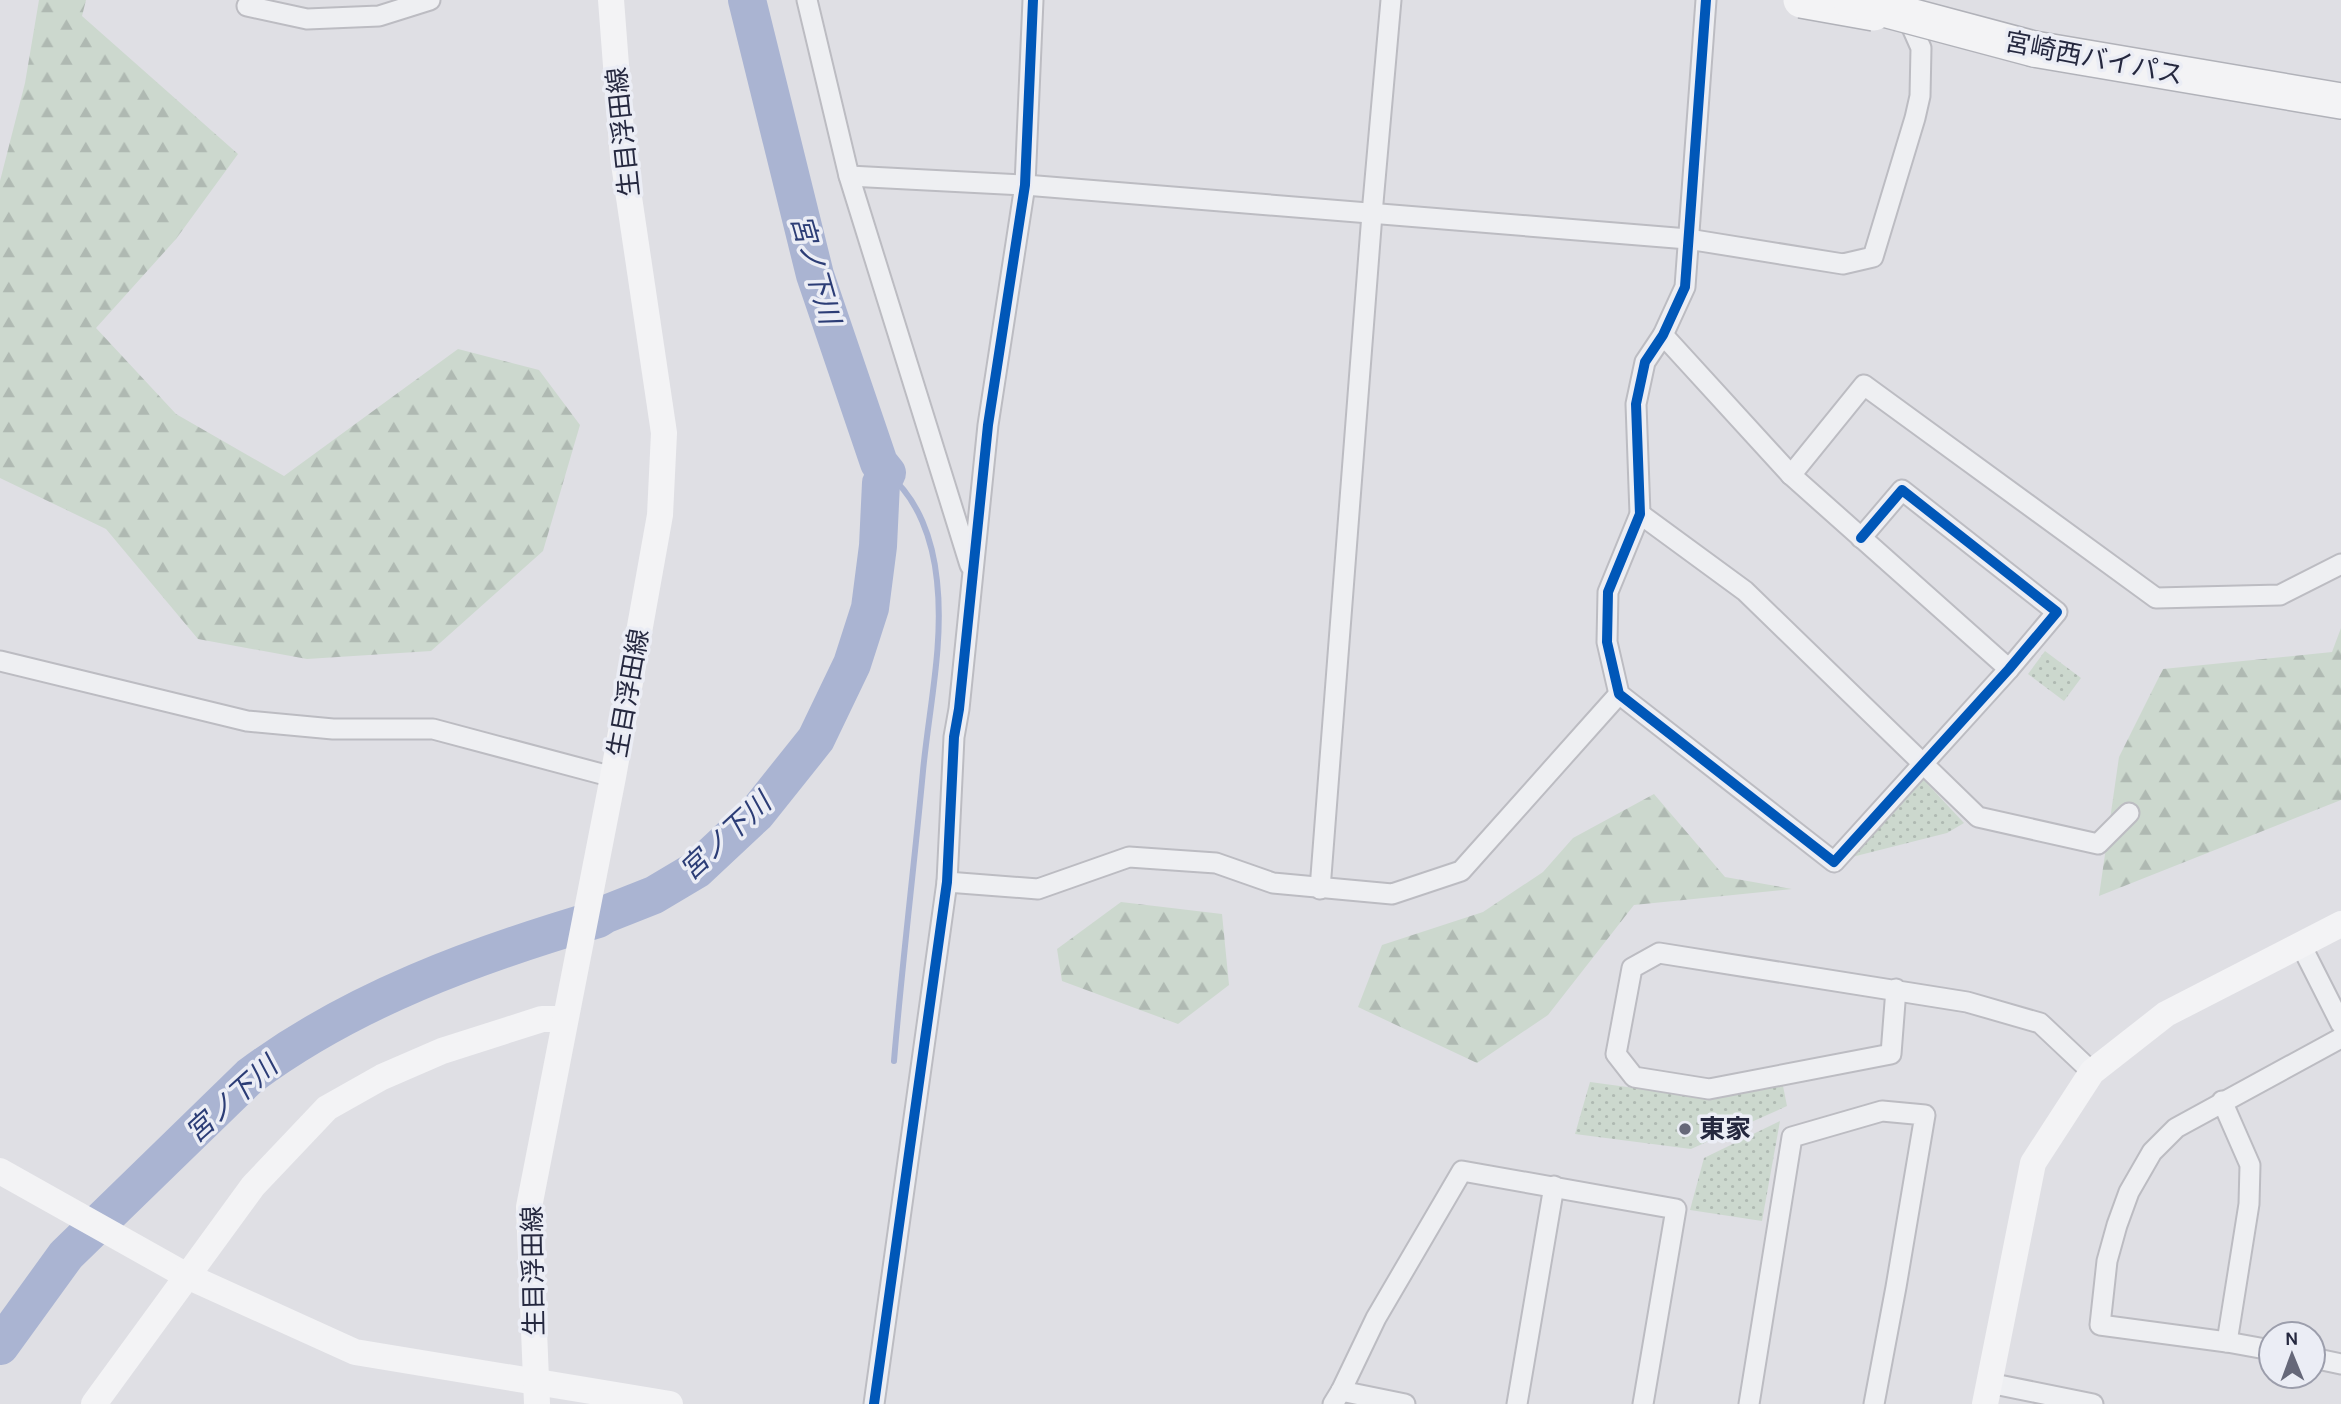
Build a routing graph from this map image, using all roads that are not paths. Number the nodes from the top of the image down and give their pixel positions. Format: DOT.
graph roads {
  1 [pos="430,0"];
  2 [pos="611,0"];
  3 [pos="807,0"];
  4 [pos="1033,0"];
  5 [pos="1391,0"];
  6 [pos="1706,0"];
  7 [pos="1801,0"];
  8 [pos="1850,0"];
  9 [pos="1890,0"];
  10 [pos="247,6"];
  11 [pos="1909,10"];
  12 [pos="2035,43"];
  13 [pos="2341,81"];
  14 [pos="2341,100"];
  15 [pos="849,176"];
  16 [pos="1025,185"];
  17 [pos="1372,214"];
  18 [pos="1688,239"];
  19 [pos="1663,335"];
  20 [pos="1791,475"];
  21 [pos="1640,514"];
  22 [pos="1861,538"];
  23 [pos="2341,564"];
  24 [pos="973,576"];
  25 [pos="0,661"];
  26 [pos="2009,669"];
  27 [pos="1619,694"];
  28 [pos="1923,764"];
  29 [pos="613,778"];
  30 [pos="2129,813"];
  31 [pos="947,882"];
  32 [pos="1320,889"];
  33 [pos="2341,924"];
  34 [pos="2301,945"];
  35 [pos="1896,989"];
  36 [pos="564,1019"];
  37 [pos="2341,1024"];
  38 [pos="2341,1038"];
  39 [pos="2092,1072"];
  40 [pos="2222,1101"];
  41 [pos="0,1171"];
  42 [pos="1554,1186"];
  43 [pos="187,1276"];
  44 [pos="2227,1342"];
  45 [pos="2257,1347"];
  46 [pos="536,1393"];
  47 [pos="1987,1394"];
  48 [pos="1337,1398"];
  49 [pos="2082,1403"];
  50 [pos="94,1404"];
  51 [pos="670,1404"];
  52 [pos="874,1404"];
  53 [pos="1405,1404"];
  54 [pos="1517,1404"];
  55 [pos="1643,1404"];
  56 [pos="1749,1404"];
  57 [pos="1874,1404"];
  1 -- 10 [label="street"];
  2 -- 29 [label="street, 生目浮田線"];
  3 -- 15 [label="street"];
  4 -- 16 [label="street"];
  5 -- 17 [label="street"];
  6 -- 18 [label="street"];
  7 -- 11 [label="highway, bridge"];
  8 -- 11 [label="highway, 宮崎西バイパス, bridge"];
  9 -- 12 [label="highway, 宮崎西バイパス"];
  11 -- 12 [label="highway, 宮崎西バイパス, bridge"];
  11 -- 18 [label="street"];
  12 -- 13 [label="highway, 宮崎西バイパス"];
  12 -- 14 [label="highway, 宮崎西バイパス"];
  15 -- 16 [label="street"];
  15 -- 24 [label="street"];
  16 -- 17 [label="street"];
  16 -- 24 [label="street"];
  17 -- 18 [label="street"];
  17 -- 32 [label="street"];
  18 -- 19 [label="street"];
  19 -- 20 [label="street"];
  19 -- 21 [label="street"];
  20 -- 22 [label="street"];
  20 -- 23 [label="street"];
  21 -- 27 [label="street"];
  21 -- 28 [label="street"];
  22 -- 26 [label="street"];
  22 -- 26 [label="street"];
  24 -- 31 [label="street"];
  25 -- 29 [label="street"];
  26 -- 28 [label="street"];
  27 -- 28 [label="street"];
  27 -- 32 [label="street"];
  28 -- 30 [label="street"];
  29 -- 36 [label="street, 生目浮田線"];
  31 -- 32 [label="street"];
  31 -- 52 [label="street"];
  33 -- 34 [label="street"];
  34 -- 37 [label="street"];
  34 -- 39 [label="street"];
  35 -- 35 [label="street"];
  35 -- 39 [label="street"];
  36 -- 43 [label="street"];
  36 -- 46 [label="street, 生目浮田線"];
  38 -- 40 [label="street"];
  39 -- 47 [label="street"];
  40 -- 44 [label="street"];
  40 -- 44 [label="street"];
  41 -- 43 [label="street"];
  42 -- 48 [label="street"];
  42 -- 54 [label="street"];
  42 -- 55 [label="street"];
  43 -- 46 [label="street"];
  43 -- 50 [label="street"];
  44 -- 45 [label="street"];
  46 -- 51 [label="street"];
  47 -- 49 [label="street"];
  48 -- 53 [label="street"];
  56 -- 57 [label="street"];
}
